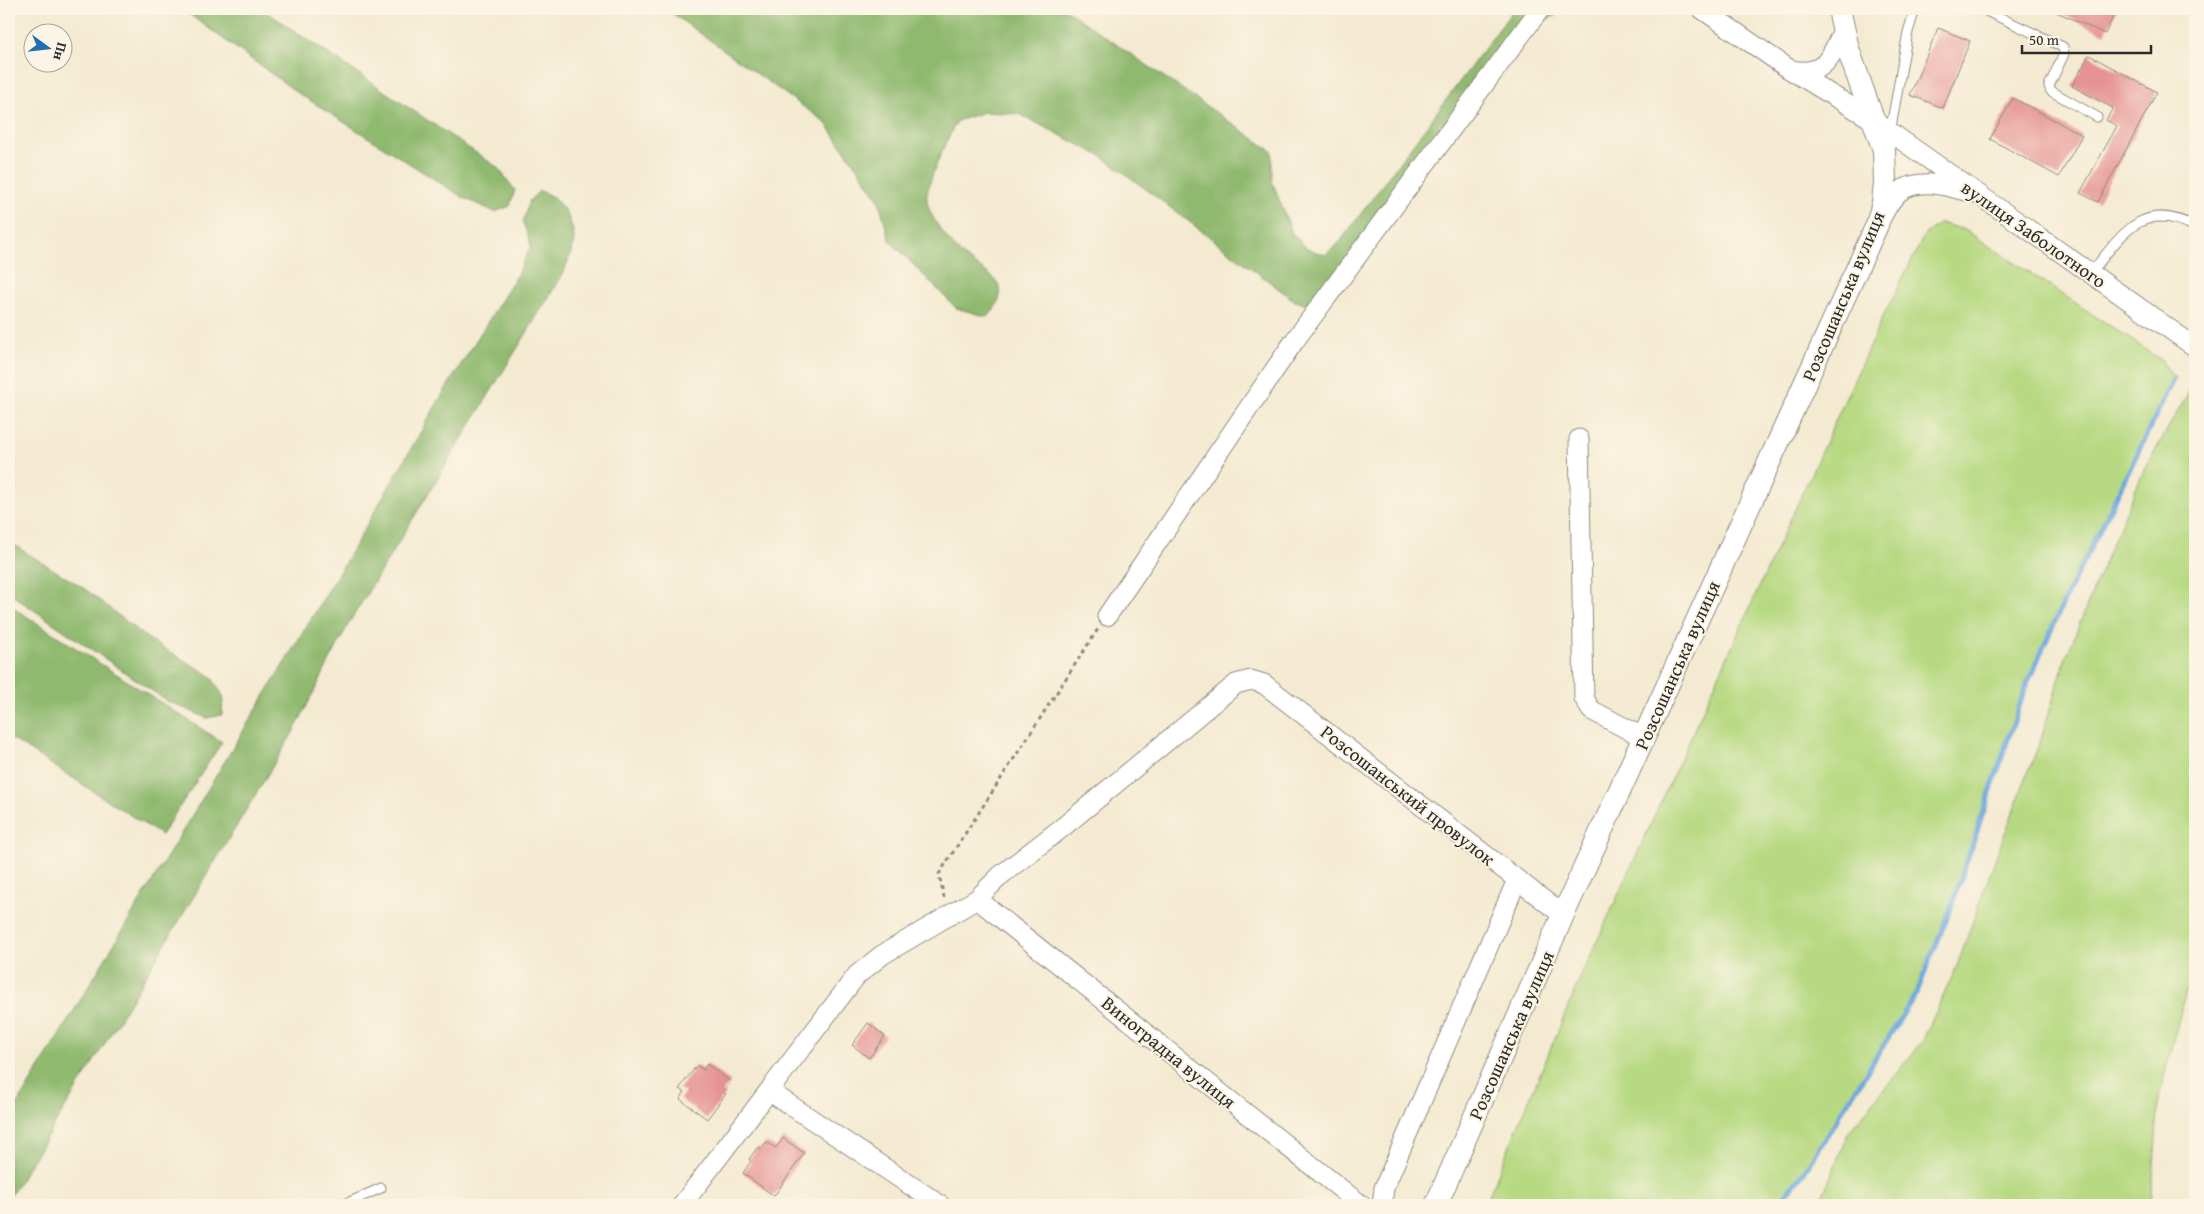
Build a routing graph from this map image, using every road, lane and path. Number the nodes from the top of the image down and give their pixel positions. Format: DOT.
graph roads {
  1 [pos="1540,9"];
  2 [pos="1702,9"];
  3 [pos="1914,9"];
  4 [pos="1982,9"];
  5 [pos="1841,20"];
  6 [pos="1789,69"];
  7 [pos="2097,117"];
  8 [pos="1882,135"];
  9 [pos="1978,195"];
  10 [pos="1877,224"];
  11 [pos="2195,227"];
  12 [pos="2090,273"];
  13 [pos="2195,347"];
  14 [pos="1579,439"];
  15 [pos="1107,616"];
  16 [pos="1644,738"];
  17 [pos="1517,880"];
  18 [pos="977,899"];
  19 [pos="1563,916"];
  20 [pos="769,1091"];
  21 [pos="381,1188"];
  22 [pos="343,1205"];
  23 [pos="682,1205"];
  24 [pos="940,1205"];
  25 [pos="1361,1205"];
  26 [pos="1382,1205"];
  27 [pos="1436,1205"];
  1 -- 15 [label="street"];
  2 -- 6 [label="street, вулиця Заболотного"];
  3 -- 8 [label="lane"];
  4 -- 7 [label="lane"];
  5 -- 6 [label="street"];
  5 -- 8 [label="street, Розсошанська вулиця"];
  6 -- 8 [label="street, вулиця Заболотного"];
  8 -- 9 [label="street, вулиця Заболотного"];
  8 -- 10 [label="street, Розсошанська вулиця"];
  9 -- 10 [label="street"];
  9 -- 12 [label="street, вулиця Заболотного"];
  10 -- 16 [label="street, Розсошанська вулиця"];
  11 -- 12 [label="lane"];
  12 -- 13 [label="street, вулиця Заболотного"];
  14 -- 16 [label="street"];
  15 -- 18 [label="path"];
  16 -- 19 [label="street, Розсошанська вулиця"];
  17 -- 18 [label="street, Розсошанський провулок"];
  17 -- 19 [label="street, Розсошанський провулок"];
  17 -- 26 [label="street"];
  18 -- 20 [label="street"];
  18 -- 25 [label="street, Виноградна вулиця"];
  19 -- 27 [label="street, Розсошанська вулиця"];
  20 -- 23 [label="street"];
  20 -- 24 [label="street"];
  21 -- 22 [label="lane"];
}
